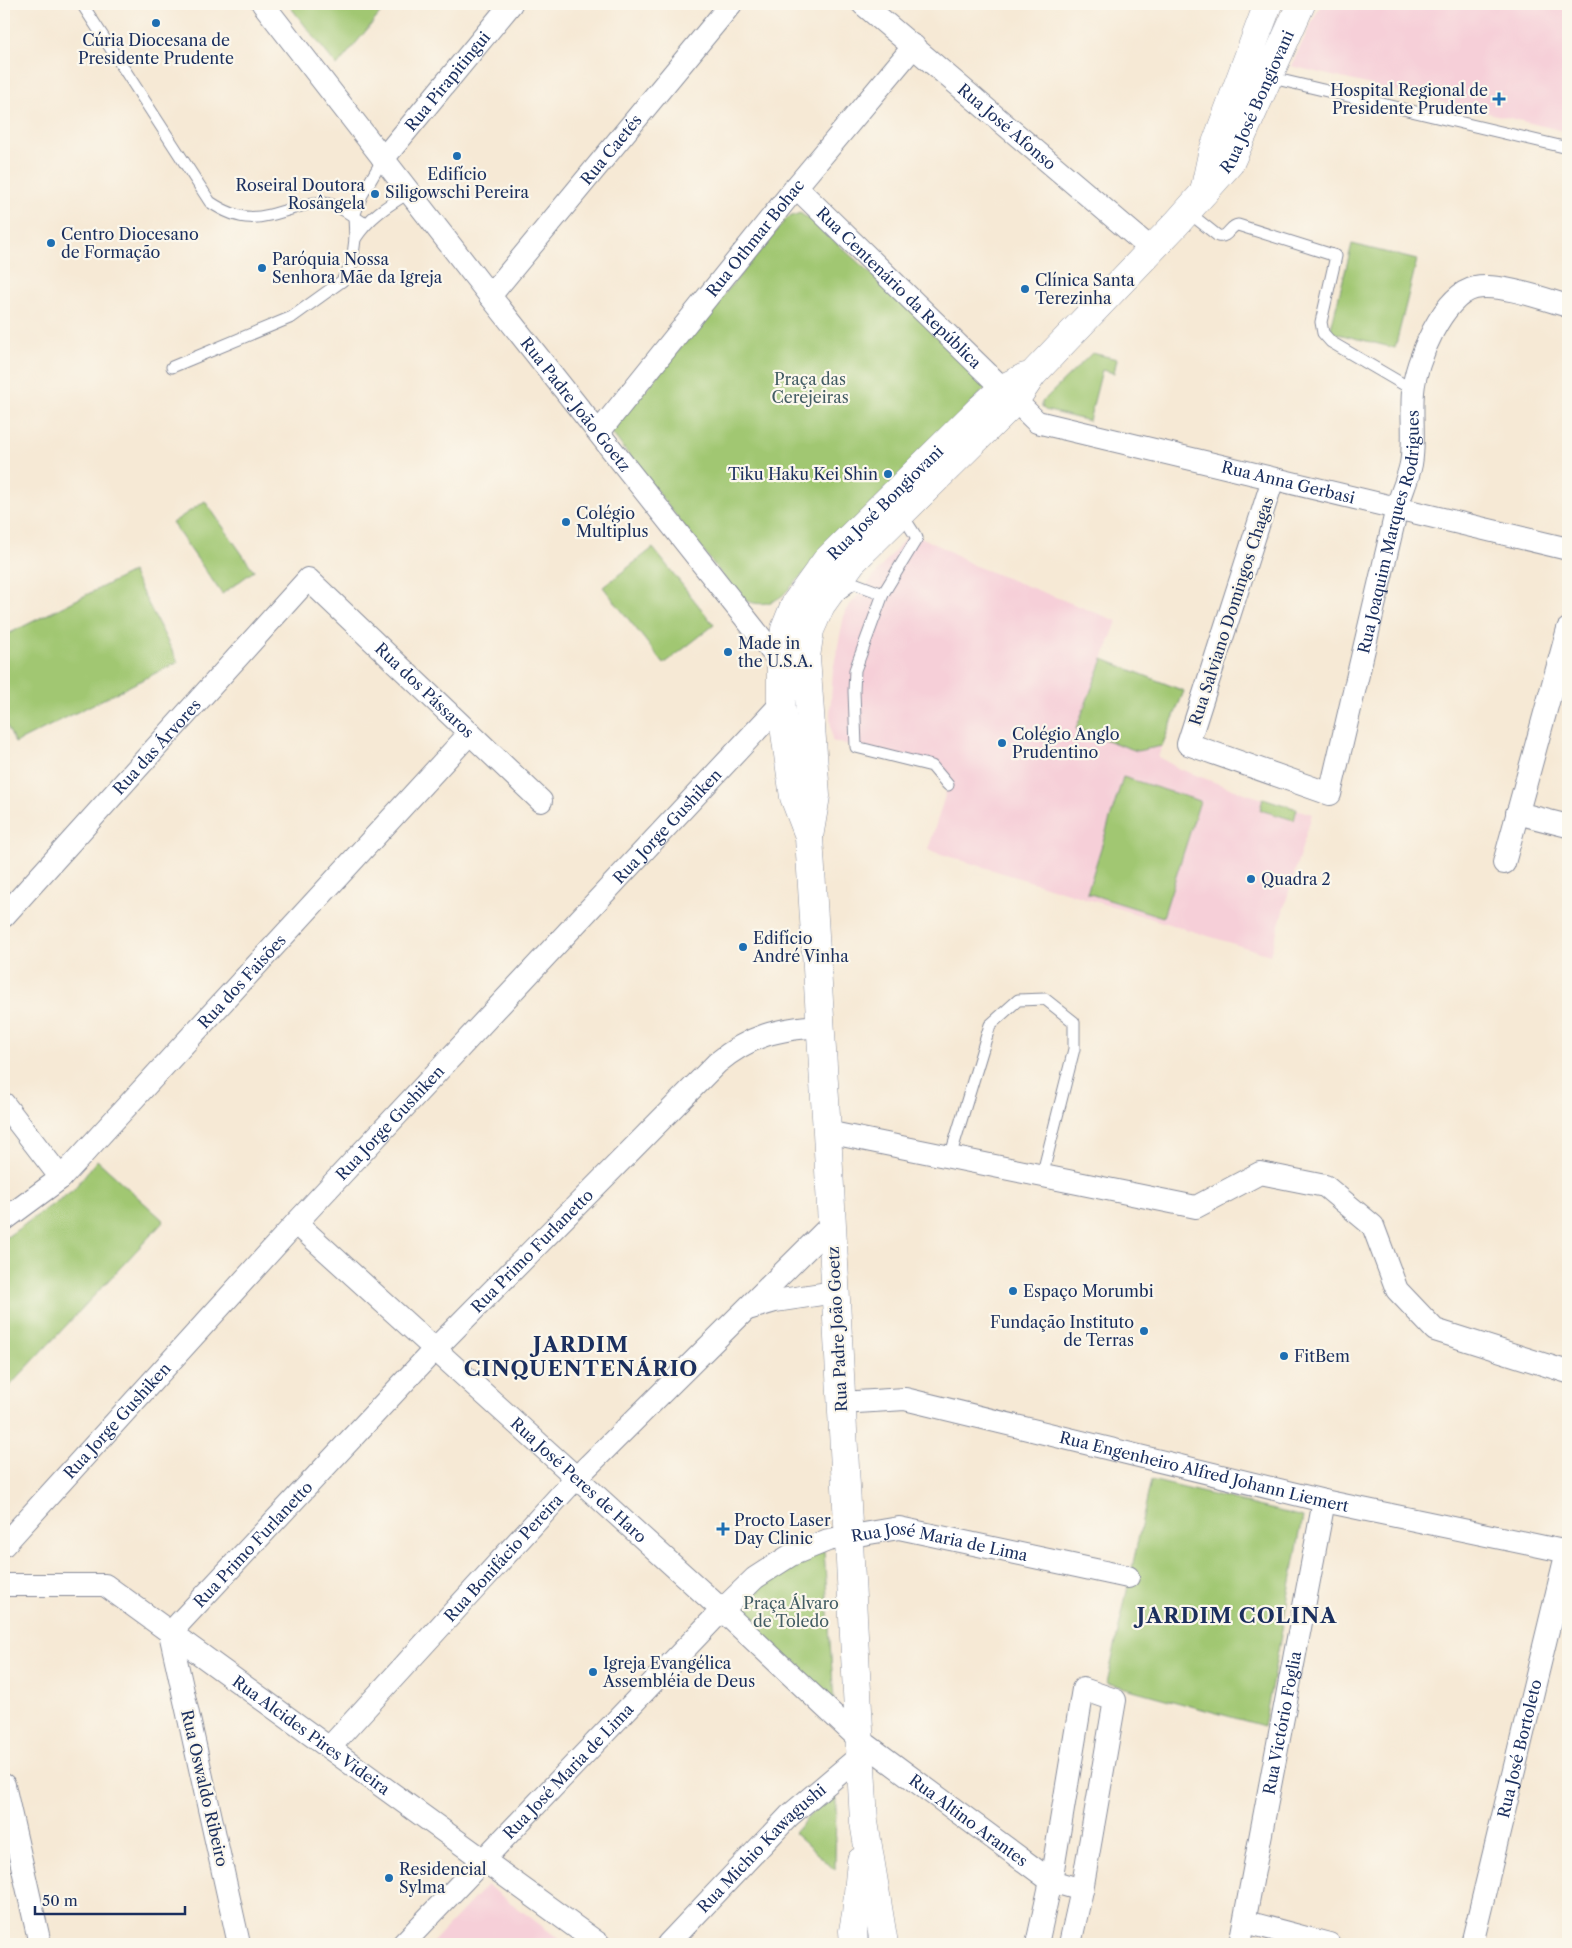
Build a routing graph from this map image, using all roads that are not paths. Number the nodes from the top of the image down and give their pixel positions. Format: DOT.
graph roads {
  1 [pos="82,4"];
  2 [pos="263,4"];
  3 [pos="511,4"];
  4 [pos="731,4"];
  5 [pos="863,4"];
  6 [pos="1268,4"];
  7 [pos="1300,4"];
  8 [pos="914,46"];
  9 [pos="1267,76"];
  10 [pos="1568,148"];
  11 [pos="383,159"];
  12 [pos="796,187"];
  13 [pos="410,192"];
  14 [pos="1196,203"];
  15 [pos="354,216"];
  16 [pos="365,224"];
  17 [pos="355,239"];
  18 [pos="1151,249"];
  19 [pos="490,296"];
  20 [pos="1568,306"];
  21 [pos="172,367"];
  22 [pos="1413,390"];
  23 [pos="1008,395"];
  24 [pos="598,432"];
  25 [pos="1273,478"];
  26 [pos="1397,508"];
  27 [pos="901,513"];
  28 [pos="1568,549"];
  29 [pos="308,578"];
  30 [pos="883,594"];
  31 [pos="821,605"];
  32 [pos="1568,629"];
  33 [pos="781,663"];
  34 [pos="781,704"];
  35 [pos="470,733"];
  36 [pos="948,785"];
  37 [pos="1330,794"];
  38 [pos="542,801"];
  39 [pos="1518,813"];
  40 [pos="1568,826"];
  41 [pos="809,837"];
  42 [pos="1504,863"];
  43 [pos="4,916"];
  44 [pos="820,1026"];
  45 [pos="4,1104"];
  46 [pos="827,1132"];
  47 [pos="950,1157"];
  48 [pos="1042,1176"];
  49 [pos="61,1178"];
  50 [pos="4,1220"];
  51 [pos="296,1223"];
  52 [pos="831,1225"];
  53 [pos="835,1292"];
  54 [pos="744,1310"];
  55 [pos="434,1350"];
  56 [pos="1568,1372"];
  57 [pos="841,1403"];
  58 [pos="576,1478"];
  59 [pos="1324,1501"];
  60 [pos="848,1537"];
  61 [pos="4,1545"];
  62 [pos="1568,1550"];
  63 [pos="1128,1577"];
  64 [pos="4,1585"];
  65 [pos="722,1610"];
  66 [pos="170,1632"];
  67 [pos="329,1748"];
  68 [pos="860,1748"];
  69 [pos="4,1785"];
  70 [pos="864,1822"];
  71 [pos="484,1860"];
  72 [pos="1051,1881"];
  73 [pos="1082,1890"];
  74 [pos="1246,1922"];
  75 [pos="884,1939"];
  76 [pos="850,1940"];
  77 [pos="40,1944"];
  78 [pos="239,1944"];
  79 [pos="402,1944"];
  80 [pos="599,1944"];
  81 [pos="668,1944"];
  82 [pos="1037,1944"];
  83 [pos="1070,1944"];
  84 [pos="1240,1944"];
  85 [pos="1329,1944"];
  86 [pos="1472,1944"];
  1 -- 15 [label="lane"];
  2 -- 11 [label="street, Rua Padre João Goetz"];
  3 -- 11 [label="street, Rua Pirapitingui"];
  4 -- 19 [label="street, Rua Caetés"];
  5 -- 8 [label="street, Rua José Afonso"];
  6 -- 14 [label="street, Rua José Bongiovani"];
  7 -- 9 [label="street, Rua José Bongiovani"];
  8 -- 12 [label="street, Rua Othmar Bohac"];
  8 -- 18 [label="street, Rua José Afonso"];
  9 -- 10 [label="lane"];
  9 -- 14 [label="street, Rua José Bongiovani"];
  11 -- 13 [label="street, Rua Padre João Goetz"];
  11 -- 15 [label="lane"];
  12 -- 23 [label="street, Rua Centenário da República"];
  12 -- 24 [label="street, Rua Othmar Bohac"];
  13 -- 16 [label="lane"];
  13 -- 19 [label="street, Rua Padre João Goetz"];
  14 -- 18 [label="street, Rua José Bongiovani"];
  14 -- 22 [label="lane"];
  15 -- 16 [label="lane"];
  15 -- 17 [label="lane"];
  16 -- 17 [label="lane"];
  17 -- 21 [label="lane"];
  18 -- 23 [label="street, Rua José Bongiovani"];
  19 -- 24 [label="street, Rua Padre João Goetz"];
  20 -- 22 [label="street, Rua Joaquim Marques Rodrigues"];
  22 -- 26 [label="street, Rua Joaquim Marques Rodrigues"];
  23 -- 25 [label="street, Rua Anna Gerbasi"];
  23 -- 27 [label="street, Rua José Bongiovani"];
  23 -- 33 [label="street, Rua José Bongiovani"];
  24 -- 33 [label="street, Rua Padre João Goetz"];
  25 -- 26 [label="street, Rua Anna Gerbasi"];
  25 -- 37 [label="street, Rua Salviano Domingos Chagas"];
  26 -- 28 [label="street, Rua Anna Gerbasi"];
  26 -- 37 [label="street, Rua Joaquim Marques Rodrigues"];
  27 -- 30 [label="lane"];
  27 -- 31 [label="street, Rua José Bongiovani"];
  29 -- 35 [label="street, Rua dos Pássaros"];
  29 -- 43 [label="street, Rua das Árvores"];
  30 -- 31 [label="lane"];
  30 -- 36 [label="lane"];
  31 -- 41 [label="street, Rua Padre João Goetz"];
  32 -- 39 [label="street"];
  33 -- 34 [label="street, Rua Padre João Goetz"];
  34 -- 41 [label="street, Rua Padre João Goetz"];
  34 -- 51 [label="street, Rua Jorge Gushiken"];
  35 -- 38 [label="street, Rua dos Pássaros"];
  35 -- 49 [label="street, Rua dos Faisões"];
  39 -- 40 [label="street"];
  39 -- 42 [label="street"];
  41 -- 44 [label="street, Rua Padre João Goetz"];
  44 -- 46 [label="street, Rua Padre João Goetz"];
  44 -- 55 [label="street, Rua Primo Furlanetto"];
  45 -- 49 [label="street"];
  46 -- 47 [label="street"];
  46 -- 52 [label="street, Rua Padre João Goetz"];
  47 -- 48 [label="street"];
  47 -- 48 [label="lane"];
  48 -- 56 [label="street"];
  49 -- 50 [label="street, Rua dos Faisões"];
  51 -- 55 [label="street, Rua José Peres de Haro"];
  51 -- 61 [label="street, Rua Jorge Gushiken"];
  52 -- 53 [label="street, Rua Padre João Goetz"];
  52 -- 54 [label="street, Rua Bonifácio Pereira"];
  53 -- 54 [label="street"];
  53 -- 57 [label="street, Rua Padre João Goetz"];
  54 -- 58 [label="street, Rua Bonifácio Pereira"];
  55 -- 58 [label="street, Rua José Peres de Haro"];
  55 -- 66 [label="street, Rua Primo Furlanetto"];
  57 -- 59 [label="street, Rua Engenheiro Alfred Johann Liemert"];
  57 -- 60 [label="street, Rua Padre João Goetz"];
  58 -- 65 [label="street, Rua José Peres de Haro"];
  58 -- 67 [label="street, Rua Bonifácio Pereira"];
  59 -- 62 [label="street, Rua Engenheiro Alfred Johann Liemert"];
  59 -- 74 [label="street, Rua Victório Foglia"];
  60 -- 63 [label="street, Rua José Maria de Lima"];
  60 -- 65 [label="street, Rua José Maria de Lima"];
  60 -- 68 [label="street, Rua Padre João Goetz"];
  62 -- 86 [label="street, Rua José Bortoleto"];
  64 -- 66 [label="street, Rua Alcides Pires Videira"];
  65 -- 68 [label="street, Rua José Peres de Haro"];
  65 -- 71 [label="street, Rua José Maria de Lima"];
  66 -- 67 [label="street, Rua Alcides Pires Videira"];
  66 -- 78 [label="street, Rua Oswaldo Ribeiro"];
  67 -- 71 [label="street, Rua Alcides Pires Videira"];
  68 -- 70 [label="street, Rua Padre João Goetz"];
  68 -- 72 [label="street, Rua Altino Arantes"];
  68 -- 81 [label="street, Rua Michio Kawagushi"];
  69 -- 77 [label="street"];
  70 -- 75 [label="street, Rua Padre João Goetz"];
  70 -- 76 [label="street, Rua Padre João Goetz"];
  71 -- 79 [label="street, Rua José Maria de Lima"];
  71 -- 80 [label="street, Rua Alcides Pires Videira"];
  72 -- 73 [label="street, Rua Altino Arantes"];
  72 -- 73 [label="street"];
  72 -- 82 [label="street"];
  73 -- 83 [label="street"];
  74 -- 84 [label="street, Rua Victório Foglia"];
  74 -- 85 [label="street"];
  75 -- 76 [label="street"];
}
